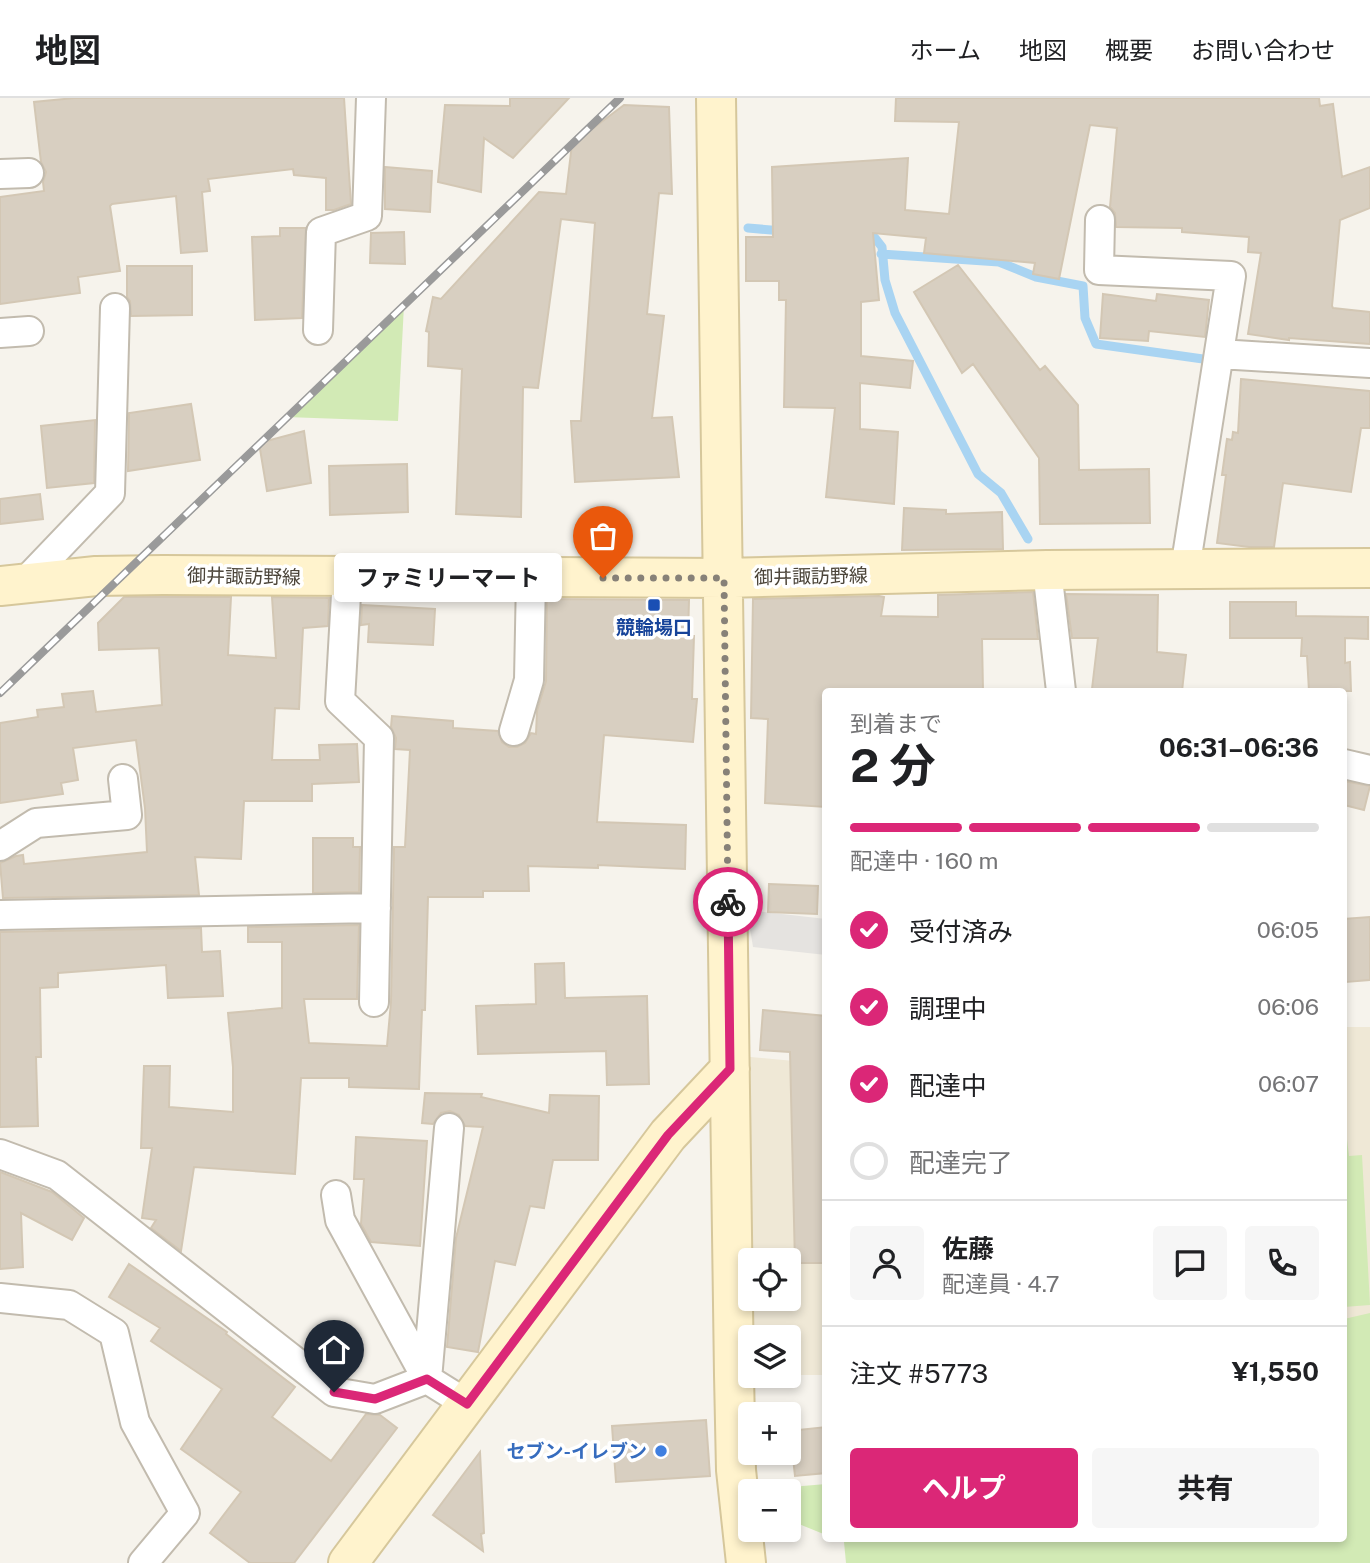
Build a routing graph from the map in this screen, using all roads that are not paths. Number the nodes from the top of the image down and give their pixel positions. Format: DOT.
graph roads {
  1 [pos="371,98"];
  2 [pos="716,98"];
  3 [pos="29,173"];
  4 [pos="0,174"];
  5 [pos="1100,220"];
  6 [pos="115,308"];
  7 [pos="318,330"];
  8 [pos="29,331"];
  9 [pos="0,333"];
  10 [pos="1219,354"];
  11 [pos="1370,363"];
  12 [pos="1370,568"];
  13 [pos="1047,569"];
  14 [pos="1185,569"];
  15 [pos="347,577"];
  16 [pos="531,578"];
  17 [pos="724,578"];
  18 [pos="12,584"];
  19 [pos="1061,688"];
  20 [pos="514,731"];
  21 [pos="1347,765"];
  22 [pos="1370,770"];
  23 [pos="123,779"];
  24 [pos="0,846"];
  25 [pos="376,908"];
  26 [pos="0,915"];
  27 [pos="374,1002"];
  28 [pos="730,1069"];
  29 [pos="449,1128"];
  30 [pos="0,1154"];
  31 [pos="336,1195"];
  32 [pos="0,1298"];
  33 [pos="427,1379"];
  34 [pos="467,1404"];
  35 [pos="143,1563"];
  36 [pos="348,1563"];
  37 [pos="746,1563"];
  1 -- 7 [label="street"];
  2 -- 17 [label="street"];
  3 -- 4 [label="street"];
  5 -- 10 [label="street"];
  6 -- 18 [label="street"];
  8 -- 9 [label="street"];
  10 -- 11 [label="street"];
  10 -- 14 [label="street"];
  12 -- 14 [label="street, 御井諏訪野線"];
  13 -- 14 [label="street, 御井諏訪野線"];
  13 -- 17 [label="street, 御井諏訪野線"];
  13 -- 19 [label="street"];
  15 -- 16 [label="street, 御井諏訪野線"];
  15 -- 18 [label="street, 御井諏訪野線"];
  15 -- 25 [label="street"];
  16 -- 17 [label="street, 御井諏訪野線"];
  16 -- 20 [label="street"];
  17 -- 28 [label="street"];
  21 -- 22 [label="street"];
  23 -- 24 [label="street"];
  25 -- 26 [label="street"];
  25 -- 27 [label="street"];
  28 -- 34 [label="street"];
  28 -- 37 [label="street"];
  29 -- 33 [label="street"];
  30 -- 33 [label="street"];
  31 -- 33 [label="street"];
  32 -- 35 [label="street"];
  33 -- 34 [label="street"];
  34 -- 36 [label="street"];
}
